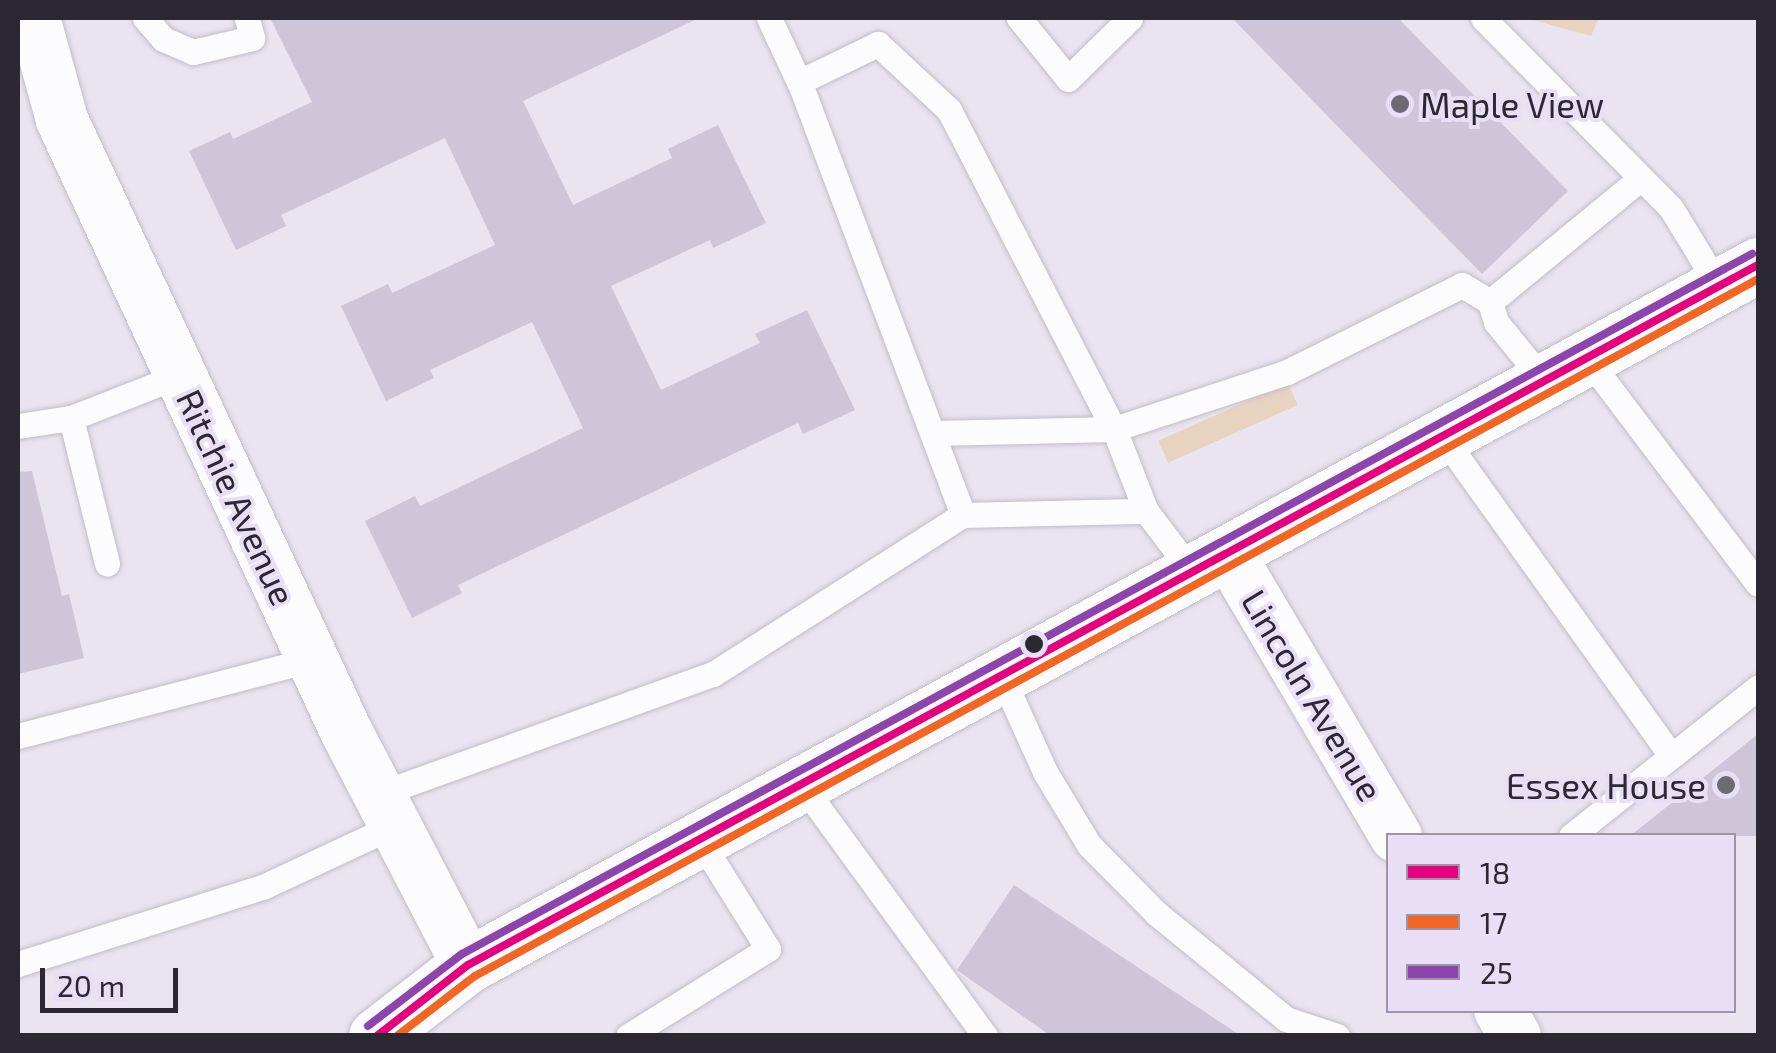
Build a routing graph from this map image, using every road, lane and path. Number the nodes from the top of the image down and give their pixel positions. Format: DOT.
graph roads {
  1 [pos="34,18"];
  2 [pos="145,18"];
  3 [pos="247,18"];
  4 [pos="768,18"];
  5 [pos="1019,18"];
  6 [pos="1130,18"];
  7 [pos="1482,18"];
  8 [pos="799,82"];
  9 [pos="1641,178"];
  10 [pos="1738,276"];
  11 [pos="1490,302"];
  12 [pos="1566,370"];
  13 [pos="180,375"];
  14 [pos="71,418"];
  15 [pos="18,426"];
  16 [pos="1114,429"];
  17 [pos="933,434"];
  18 [pos="1444,437"];
  19 [pos="1146,511"];
  20 [pos="964,514"];
  21 [pos="107,564"];
  22 [pos="1211,564"];
  23 [pos="1758,584"];
  24 [pos="312,659"];
  25 [pos="1002,677"];
  26 [pos="1758,688"];
  27 [pos="18,736"];
  28 [pos="1671,756"];
  29 [pos="802,784"];
  30 [pos="387,810"];
  31 [pos="1394,833"];
  32 [pos="1575,833"];
  33 [pos="700,840"];
  34 [pos="18,964"];
  35 [pos="468,965"];
  36 [pos="376,1036"];
  37 [pos="628,1036"];
  38 [pos="986,1036"];
  39 [pos="1337,1036"];
  1 -- 13 [label="street, Ritchie Avenue"];
  2 -- 3 [label="lane"];
  4 -- 8 [label="lane"];
  5 -- 6 [label="lane"];
  7 -- 9 [label="lane"];
  8 -- 16 [label="lane"];
  8 -- 17 [label="lane"];
  9 -- 10 [label="lane"];
  9 -- 11 [label="lane"];
  10 -- 12 [label="street"];
  11 -- 12 [label="lane"];
  11 -- 16 [label="lane"];
  12 -- 18 [label="street"];
  12 -- 23 [label="lane"];
  13 -- 14 [label="lane"];
  13 -- 24 [label="street, Ritchie Avenue"];
  14 -- 15 [label="lane"];
  14 -- 21 [label="lane"];
  16 -- 17 [label="lane"];
  16 -- 19 [label="lane"];
  17 -- 20 [label="lane"];
  18 -- 22 [label="street"];
  18 -- 28 [label="lane"];
  19 -- 20 [label="lane"];
  19 -- 22 [label="lane"];
  20 -- 30 [label="lane"];
  22 -- 25 [label="street"];
  22 -- 31 [label="street, Lincoln Avenue"];
  24 -- 27 [label="lane"];
  24 -- 30 [label="street, Ritchie Avenue"];
  25 -- 29 [label="street"];
  25 -- 39 [label="lane"];
  26 -- 28 [label="lane"];
  28 -- 32 [label="lane"];
  29 -- 33 [label="street"];
  29 -- 38 [label="lane"];
  30 -- 34 [label="lane"];
  30 -- 35 [label="street, Ritchie Avenue"];
  33 -- 35 [label="street"];
  33 -- 37 [label="lane"];
  35 -- 36 [label="street"];
}
